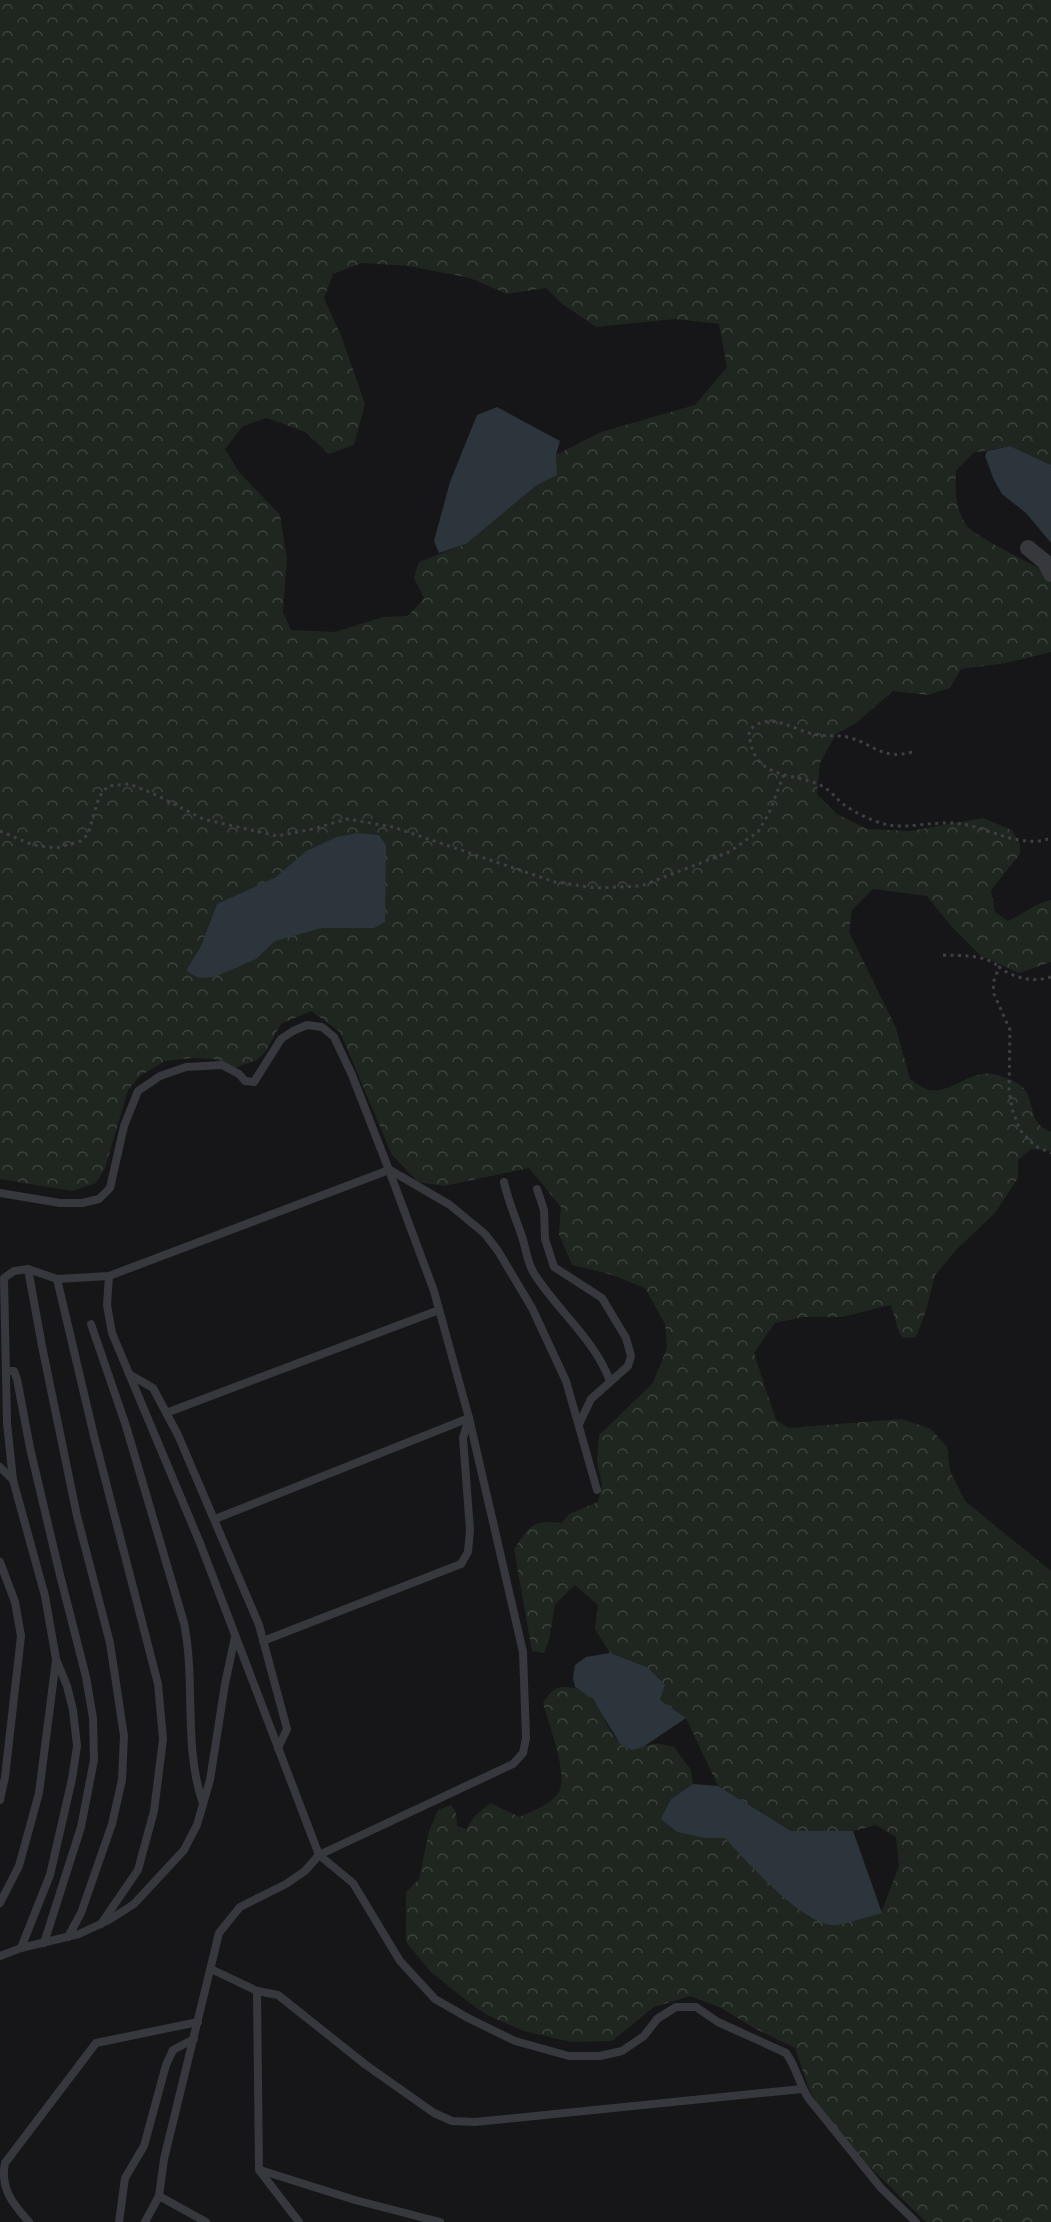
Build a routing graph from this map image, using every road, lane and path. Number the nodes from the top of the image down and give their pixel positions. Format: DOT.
graph roads {
  1 [pos="1028,548"];
  2 [pos="1051,574"];
  3 [pos="912,752"];
  4 [pos="784,774"];
  5 [pos="0,831"];
  6 [pos="1051,838"];
  7 [pos="943,955"];
  8 [pos="999,967"];
  9 [pos="1051,977"];
  10 [pos="1051,1153"];
  11 [pos="389,1170"];
  12 [pos="504,1182"];
  13 [pos="537,1189"];
  14 [pos="0,1193"];
  15 [pos="28,1269"];
  16 [pos="109,1276"];
  17 [pos="57,1279"];
  18 [pos="439,1310"];
  19 [pos="91,1324"];
  20 [pos="6,1371"];
  21 [pos="129,1374"];
  22 [pos="610,1381"];
  23 [pos="166,1413"];
  24 [pos="469,1418"];
  25 [pos="579,1424"];
  26 [pos="0,1467"];
  27 [pos="13,1480"];
  28 [pos="597,1490"];
  29 [pos="215,1520"];
  30 [pos="0,1562"];
  31 [pos="235,1636"];
  32 [pos="263,1641"];
  33 [pos="56,1659"];
  34 [pos="278,1748"];
  35 [pos="0,1800"];
  36 [pos="203,1804"];
  37 [pos="319,1855"];
  38 [pos="0,1903"];
  39 [pos="101,1924"];
  40 [pos="68,1936"];
  41 [pos="44,1942"];
  42 [pos="21,1948"];
  43 [pos="0,1956"];
  44 [pos="211,1969"];
  45 [pos="257,1990"];
  46 [pos="198,2022"];
  47 [pos="194,2039"];
  48 [pos="802,2089"];
  49 [pos="259,2170"];
  50 [pos="159,2196"];
  51 [pos="29,2222"];
  52 [pos="119,2222"];
  53 [pos="145,2222"];
  54 [pos="206,2222"];
  55 [pos="299,2222"];
  56 [pos="440,2222"];
  57 [pos="916,2222"];
  1 -- 2 [label="street"];
  3 -- 4 [label="path"];
  4 -- 5 [label="path"];
  4 -- 6 [label="path"];
  7 -- 8 [label="path"];
  8 -- 9 [label="path"];
  8 -- 10 [label="path"];
  11 -- 14 [label="lane"];
  11 -- 16 [label="lane"];
  11 -- 18 [label="lane"];
  11 -- 25 [label="lane"];
  12 -- 22 [label="lane"];
  13 -- 22 [label="lane"];
  15 -- 17 [label="lane"];
  15 -- 20 [label="lane"];
  15 -- 40 [label="lane"];
  16 -- 17 [label="lane"];
  16 -- 21 [label="lane"];
  17 -- 39 [label="lane"];
  18 -- 23 [label="lane"];
  18 -- 24 [label="lane"];
  19 -- 36 [label="lane"];
  20 -- 27 [label="lane"];
  20 -- 41 [label="lane"];
  21 -- 23 [label="lane"];
  21 -- 31 [label="lane"];
  22 -- 25 [label="lane"];
  23 -- 29 [label="lane"];
  24 -- 29 [label="lane"];
  24 -- 32 [label="lane"];
  24 -- 37 [label="lane"];
  25 -- 28 [label="lane"];
  26 -- 27 [label="lane"];
  27 -- 33 [label="lane"];
  29 -- 32 [label="lane"];
  30 -- 35 [label="lane"];
  31 -- 34 [label="lane"];
  31 -- 36 [label="lane"];
  32 -- 34 [label="lane"];
  33 -- 38 [label="lane"];
  33 -- 42 [label="lane"];
  34 -- 37 [label="lane"];
  36 -- 39 [label="lane"];
  37 -- 44 [label="lane"];
  37 -- 48 [label="lane"];
  39 -- 40 [label="lane"];
  40 -- 41 [label="lane"];
  41 -- 42 [label="lane"];
  42 -- 43 [label="lane"];
  44 -- 45 [label="lane"];
  44 -- 46 [label="lane"];
  45 -- 48 [label="lane"];
  45 -- 49 [label="lane"];
  46 -- 47 [label="lane"];
  46 -- 51 [label="lane"];
  47 -- 50 [label="lane"];
  47 -- 52 [label="lane"];
  48 -- 57 [label="lane"];
  49 -- 55 [label="lane"];
  49 -- 56 [label="lane"];
  50 -- 53 [label="lane"];
  50 -- 54 [label="lane"];
}
